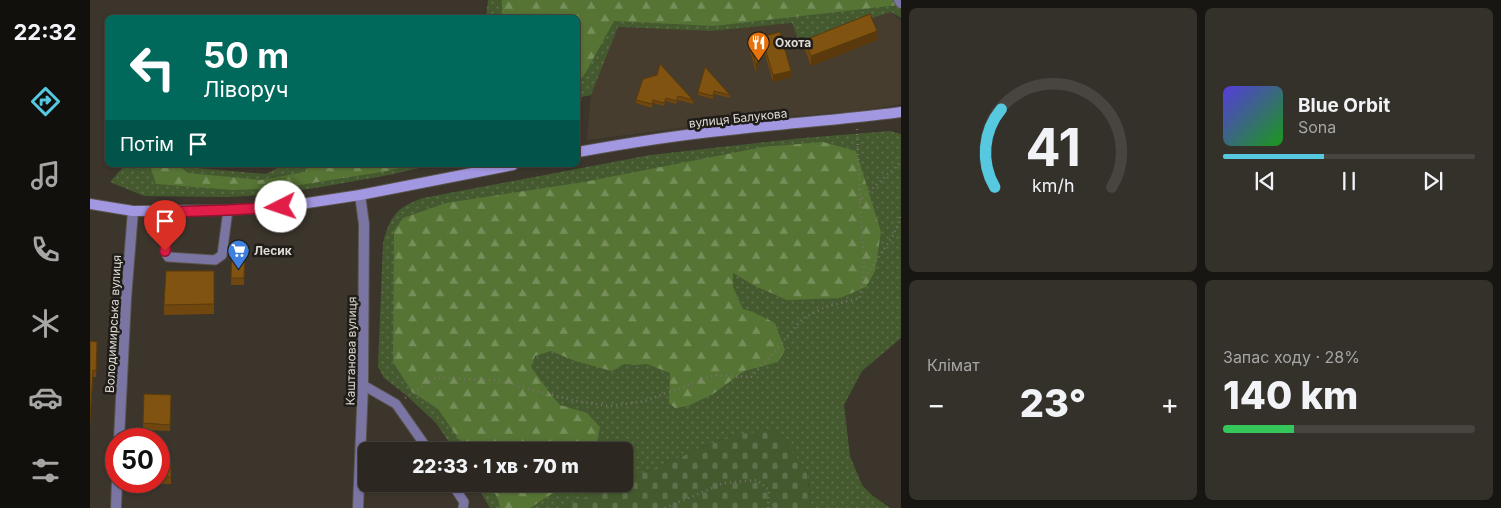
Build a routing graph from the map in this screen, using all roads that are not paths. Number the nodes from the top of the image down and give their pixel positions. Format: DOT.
graph roads {
  1 [pos="901,112"];
  2 [pos="580,152"];
  3 [pos="503,167"];
  4 [pos="360,195"];
  5 [pos="90,204"];
  6 [pos="228,210"];
  7 [pos="133,211"];
  8 [pos="169,212"];
  9 [pos="364,385"];
  10 [pos="120,428"];
  11 [pos="423,442"];
  12 [pos="457,492"];
  13 [pos="117,493"];
  14 [pos="465,506"];
  15 [pos="116,508"];
  16 [pos="358,508"];
  1 -- 2 [label="main road, вулиця Балукова"];
  3 -- 4 [label="main road"];
  4 -- 6 [label="main road"];
  4 -- 9 [label="street, Каштанова вулиця"];
  5 -- 7 [label="main road"];
  6 -- 8 [label="main road"];
  6 -- 8 [label="lane"];
  7 -- 8 [label="main road"];
  7 -- 10 [label="street, Володимирська вулиця"];
  9 -- 11 [label="lane"];
  9 -- 16 [label="street, Каштанова вулиця"];
  12 -- 14 [label="lane"];
  13 -- 15 [label="street"];
}
